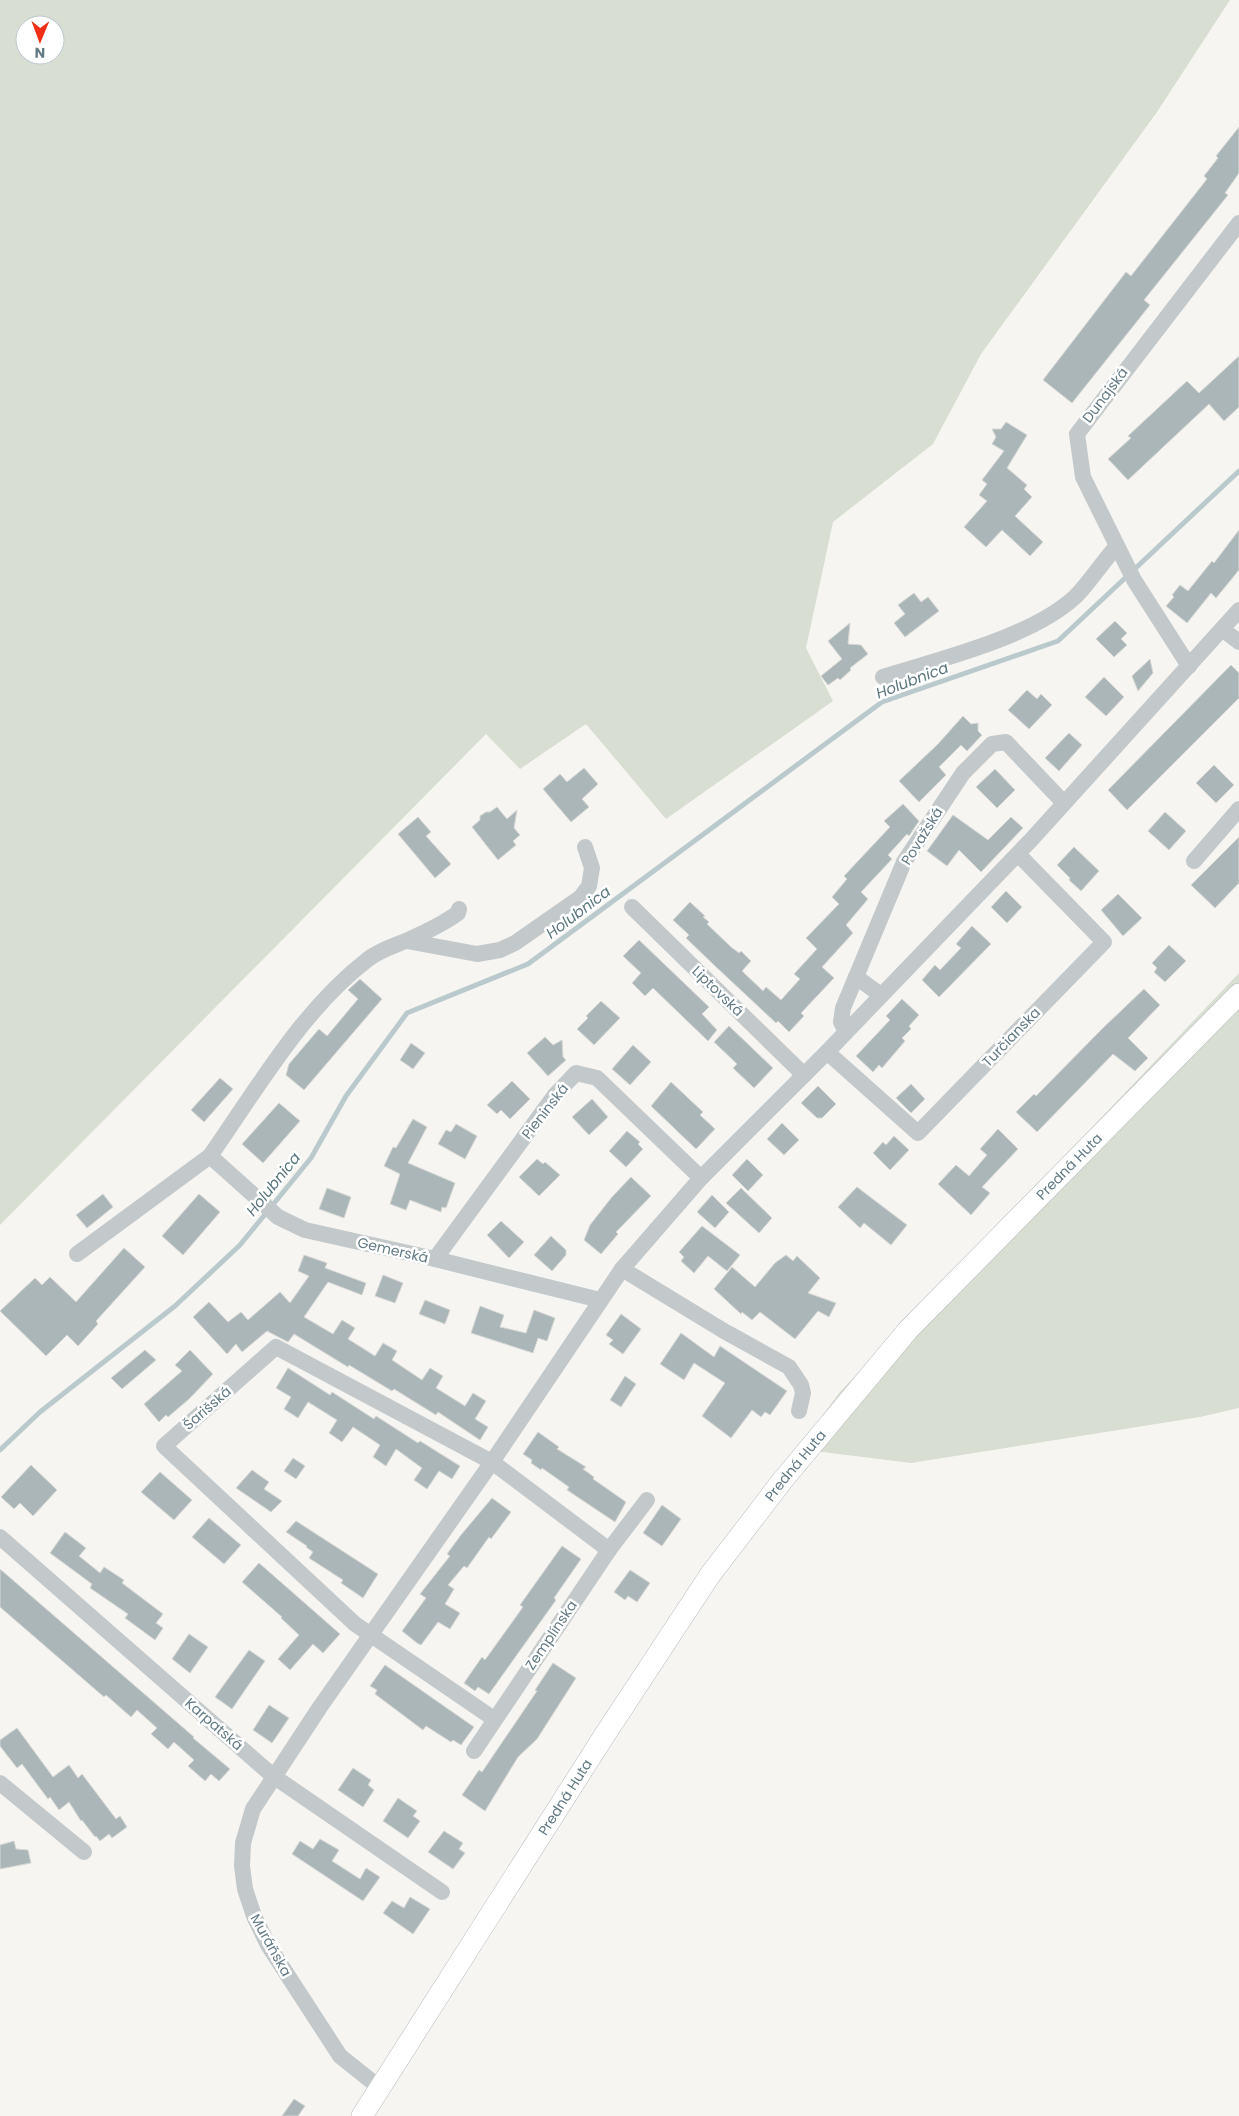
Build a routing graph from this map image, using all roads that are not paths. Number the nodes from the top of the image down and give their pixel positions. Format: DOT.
graph roads {
  1 [pos="1239,223"];
  2 [pos="1120,552"];
  3 [pos="1239,610"];
  4 [pos="1222,629"];
  5 [pos="1239,642"];
  6 [pos="1189,666"];
  7 [pos="883,677"];
  8 [pos="1064,803"];
  9 [pos="1239,809"];
  10 [pos="585,847"];
  11 [pos="1018,854"];
  12 [pos="1194,861"];
  13 [pos="632,907"];
  14 [pos="459,909"];
  15 [pos="407,941"];
  16 [pos="856,977"];
  17 [pos="1239,994"];
  18 [pos="881,995"];
  19 [pos="846,1031"];
  20 [pos="827,1052"];
  21 [pos="804,1074"];
  22 [pos="210,1156"];
  23 [pos="701,1178"];
  24 [pos="77,1254"];
  25 [pos="435,1259"];
  26 [pos="622,1269"];
  27 [pos="600,1300"];
  28 [pos="799,1412"];
  29 [pos="492,1462"];
  30 [pos="647,1500"];
  31 [pos="0,1538"];
  32 [pos="609,1550"];
  33 [pos="370,1635"];
  34 [pos="494,1719"];
  35 [pos="474,1751"];
  36 [pos="273,1776"];
  37 [pos="0,1783"];
  38 [pos="84,1852"];
  39 [pos="442,1892"];
  40 [pos="380,2088"];
  41 [pos="362,2116"];
  1 -- 2 [label="street, Dunajská"];
  2 -- 6 [label="street, Dunajská"];
  2 -- 7 [label="street"];
  3 -- 4 [label="street, Muráňska"];
  4 -- 5 [label="street"];
  4 -- 6 [label="street, Muráňska"];
  6 -- 8 [label="street, Muráňska"];
  8 -- 11 [label="street, Muráňska"];
  8 -- 16 [label="street, Považská"];
  9 -- 12 [label="street"];
  10 -- 15 [label="street"];
  11 -- 18 [label="street, Muráňska"];
  11 -- 20 [label="street, Turčianska"];
  13 -- 21 [label="street, Liptovská"];
  14 -- 15 [label="street"];
  15 -- 22 [label="street"];
  16 -- 18 [label="street"];
  16 -- 19 [label="street, Považská"];
  17 -- 40 [label="main road, Predná Huta"];
  18 -- 19 [label="street, Muráňska"];
  19 -- 20 [label="street, Muráňska"];
  20 -- 21 [label="street, Muráňska"];
  21 -- 23 [label="street, Muráňska"];
  22 -- 24 [label="street"];
  22 -- 25 [label="street, Gemerská"];
  23 -- 25 [label="street, Pieninská"];
  23 -- 26 [label="street, Muráňska"];
  25 -- 27 [label="street, Gemerská"];
  26 -- 27 [label="street, Muráňska"];
  26 -- 28 [label="street"];
  27 -- 29 [label="street, Muráňska"];
  29 -- 32 [label="street"];
  29 -- 33 [label="street, Muráňska"];
  29 -- 33 [label="street, Šarišská"];
  30 -- 32 [label="street, Zemplínska"];
  31 -- 36 [label="street, Karpatská"];
  32 -- 34 [label="street, Zemplínska"];
  33 -- 34 [label="street"];
  33 -- 36 [label="street, Muráňska"];
  34 -- 35 [label="street, Zemplínska"];
  36 -- 39 [label="street, Karpatská"];
  36 -- 40 [label="street, Muráňska"];
  37 -- 38 [label="street"];
  40 -- 41 [label="main road, Predná Huta"];
}
